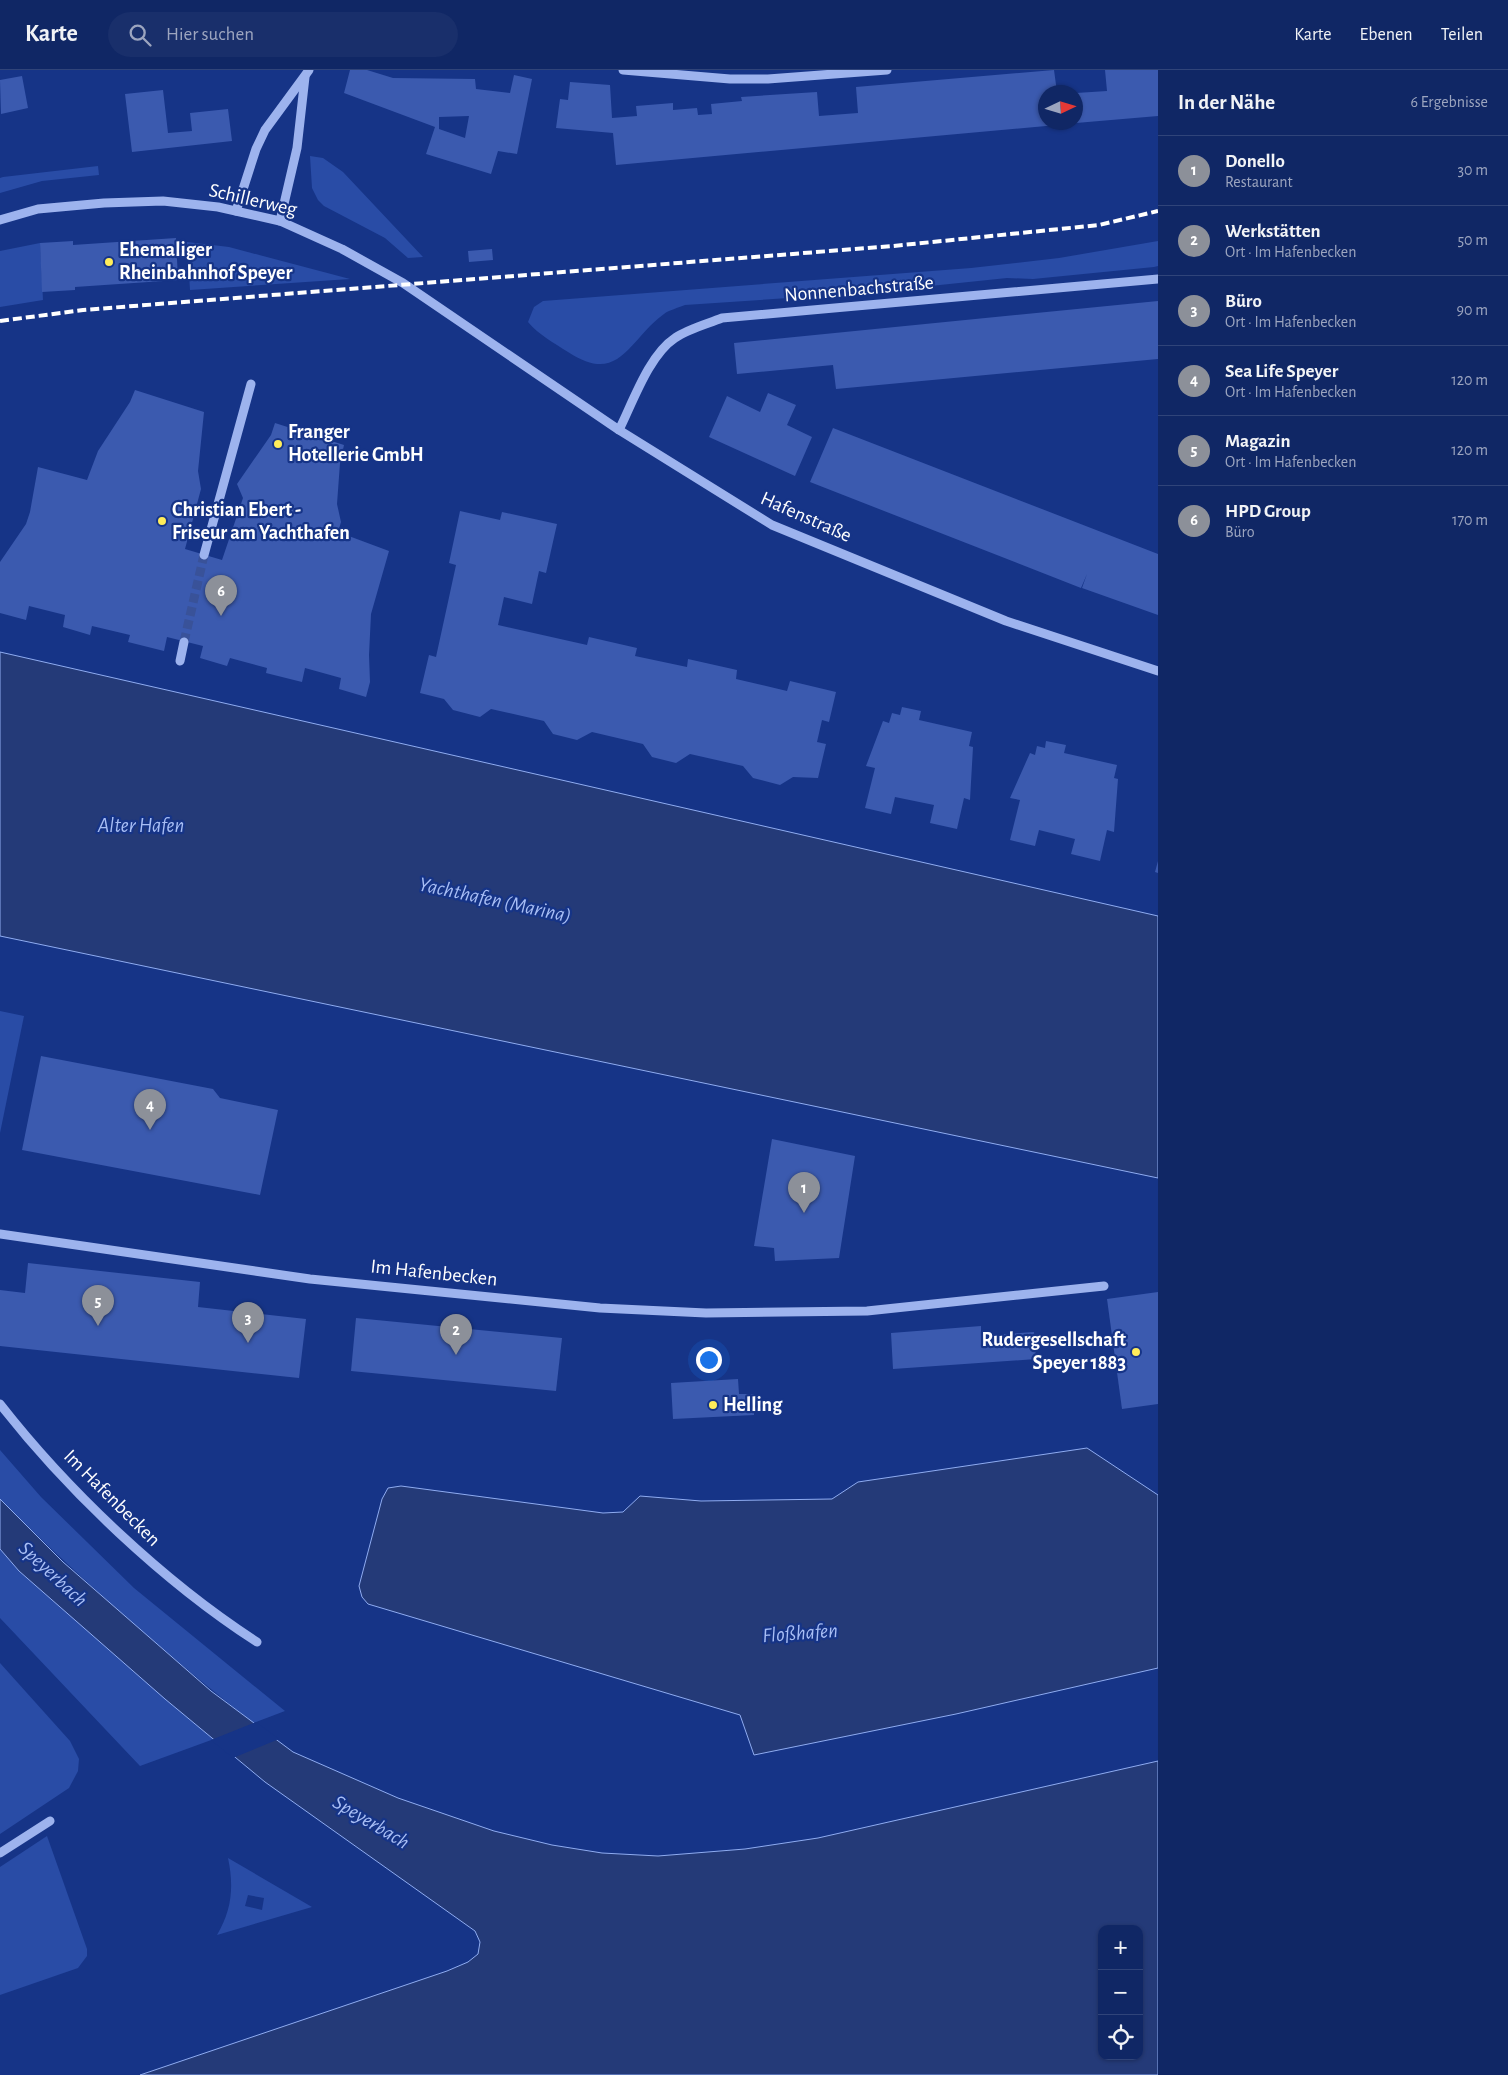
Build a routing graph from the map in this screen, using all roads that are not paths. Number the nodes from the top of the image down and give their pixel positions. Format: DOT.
graph roads {
  1 [pos="623,70"];
  2 [pos="888,70"];
  3 [pos="307,73"];
  4 [pos="236,211"];
  5 [pos="0,220"];
  6 [pos="280,221"];
  7 [pos="1158,279"];
  8 [pos="472,331"];
  9 [pos="251,384"];
  10 [pos="619,430"];
  11 [pos="204,555"];
  12 [pos="184,642"];
  13 [pos="180,661"];
  14 [pos="1158,671"];
  15 [pos="0,1234"];
  16 [pos="1104,1286"];
  17 [pos="0,1404"];
  18 [pos="257,1642"];
  19 [pos="50,1820"];
  20 [pos="0,1852"];
  1 -- 2 [label="street"];
  3 -- 4 [label="street"];
  3 -- 6 [label="street"];
  4 -- 5 [label="street, Schillerweg"];
  4 -- 6 [label="street, Schillerweg"];
  6 -- 8 [label="street, Schillerweg"];
  7 -- 10 [label="street, Nonnenbachstraße"];
  8 -- 10 [label="street, Hafenstraße"];
  9 -- 11 [label="street"];
  10 -- 14 [label="street, Hafenstraße"];
  12 -- 13 [label="street"];
  15 -- 16 [label="street, Im Hafenbecken"];
  17 -- 18 [label="street, Im Hafenbecken"];
  19 -- 20 [label="street"];
}
